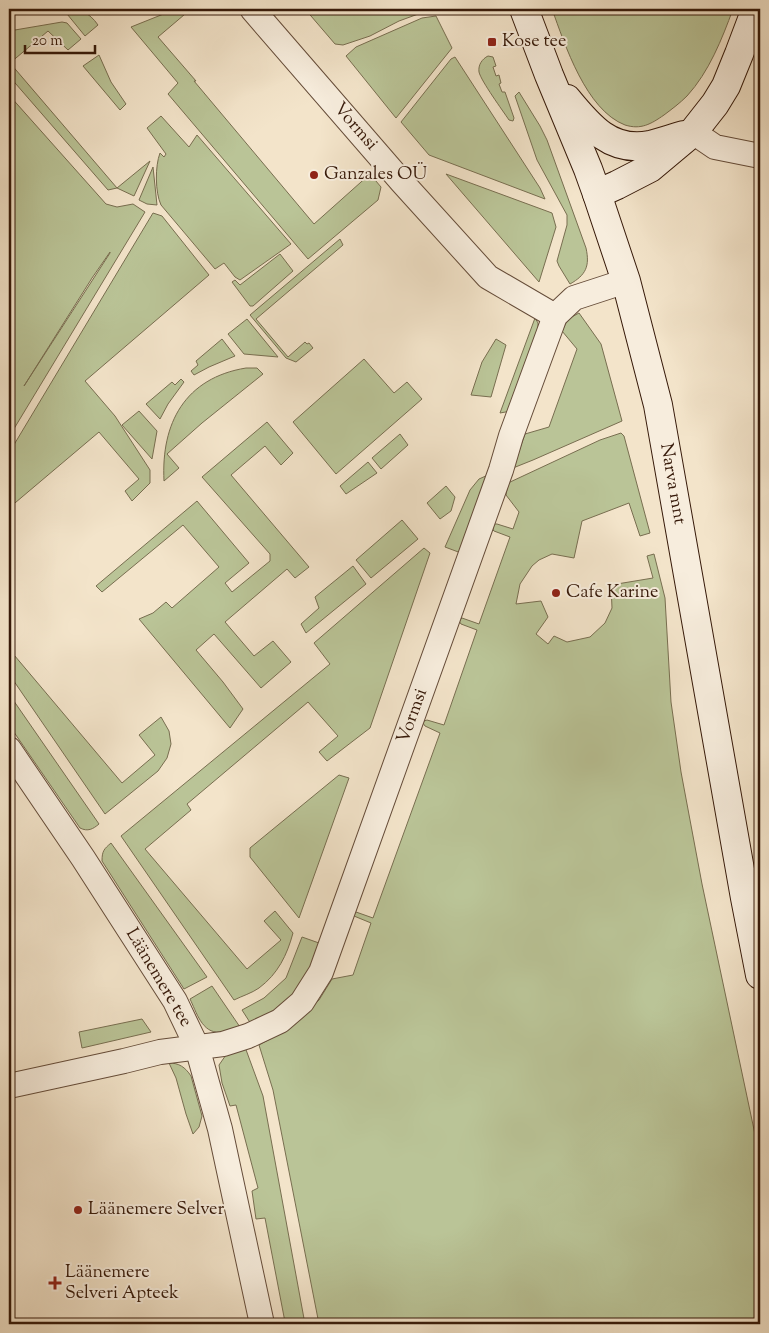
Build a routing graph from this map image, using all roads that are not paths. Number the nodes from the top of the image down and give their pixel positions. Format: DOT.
graph roads {
  1 [pos="252,9"];
  2 [pos="524,9"];
  3 [pos="756,9"];
  4 [pos="548,75"];
  5 [pos="693,132"];
  6 [pos="760,156"];
  7 [pos="597,194"];
  8 [pos="626,281"];
  9 [pos="555,316"];
  10 [pos="9,749"];
  11 [pos="760,975"];
  12 [pos="197,1047"];
  13 [pos="9,1086"];
  14 [pos="262,1324"];
  1 -- 9 [label="street, Vormsi"];
  2 -- 4 [label="main road, Narva mnt"];
  3 -- 5 [label="main road"];
  4 -- 5 [label="main road"];
  4 -- 7 [label="main road, Narva mnt"];
  5 -- 6 [label="street"];
  5 -- 7 [label="main road"];
  7 -- 8 [label="main road, Narva mnt"];
  8 -- 9 [label="street, Vormsi"];
  8 -- 11 [label="main road, Narva mnt"];
  9 -- 12 [label="street, Vormsi"];
  10 -- 12 [label="street, Läänemere tee"];
  12 -- 13 [label="street, Vormsi"];
  12 -- 14 [label="street, Läänemere tee"];
}
